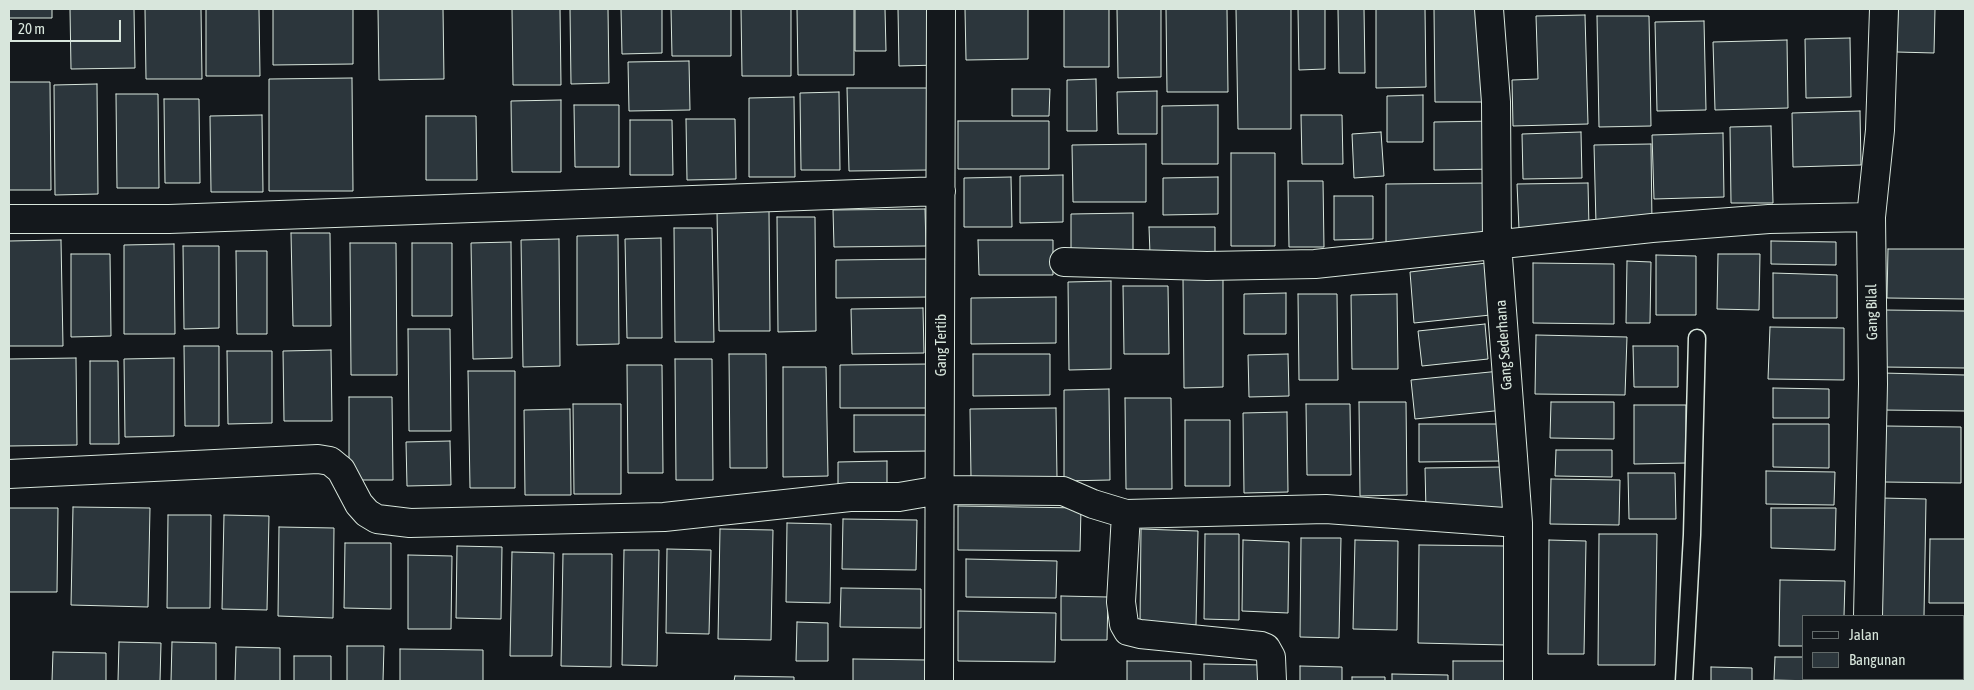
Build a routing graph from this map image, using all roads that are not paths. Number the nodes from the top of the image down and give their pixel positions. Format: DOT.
graph roads {
  1 [pos="941,9"];
  2 [pos="1489,9"];
  3 [pos="1884,9"];
  4 [pos="941,191"];
  5 [pos="1871,217"];
  6 [pos="9,220"];
  7 [pos="1497,244"];
  8 [pos="1064,262"];
  9 [pos="1697,338"];
  10 [pos="9,474"];
  11 [pos="940,490"];
  12 [pos="1126,514"];
  13 [pos="1518,522"];
  14 [pos="1868,615"];
  15 [pos="939,681"];
  16 [pos="1272,681"];
  17 [pos="1518,681"];
  18 [pos="1684,681"];
  1 -- 4 [label="street, Gang Tertib"];
  2 -- 7 [label="street, Gang Sederhana"];
  3 -- 5 [label="street, Gang Bilal"];
  4 -- 6 [label="street"];
  4 -- 11 [label="street, Gang Tertib"];
  5 -- 7 [label="street"];
  5 -- 14 [label="street, Gang Bilal"];
  7 -- 8 [label="street"];
  7 -- 13 [label="street, Gang Sederhana"];
  9 -- 18 [label="lane"];
  10 -- 11 [label="street"];
  11 -- 12 [label="street"];
  11 -- 15 [label="street, Gang Tertib"];
  12 -- 13 [label="street"];
  12 -- 16 [label="street"];
  13 -- 17 [label="street, Gang Sederhana"];
}
